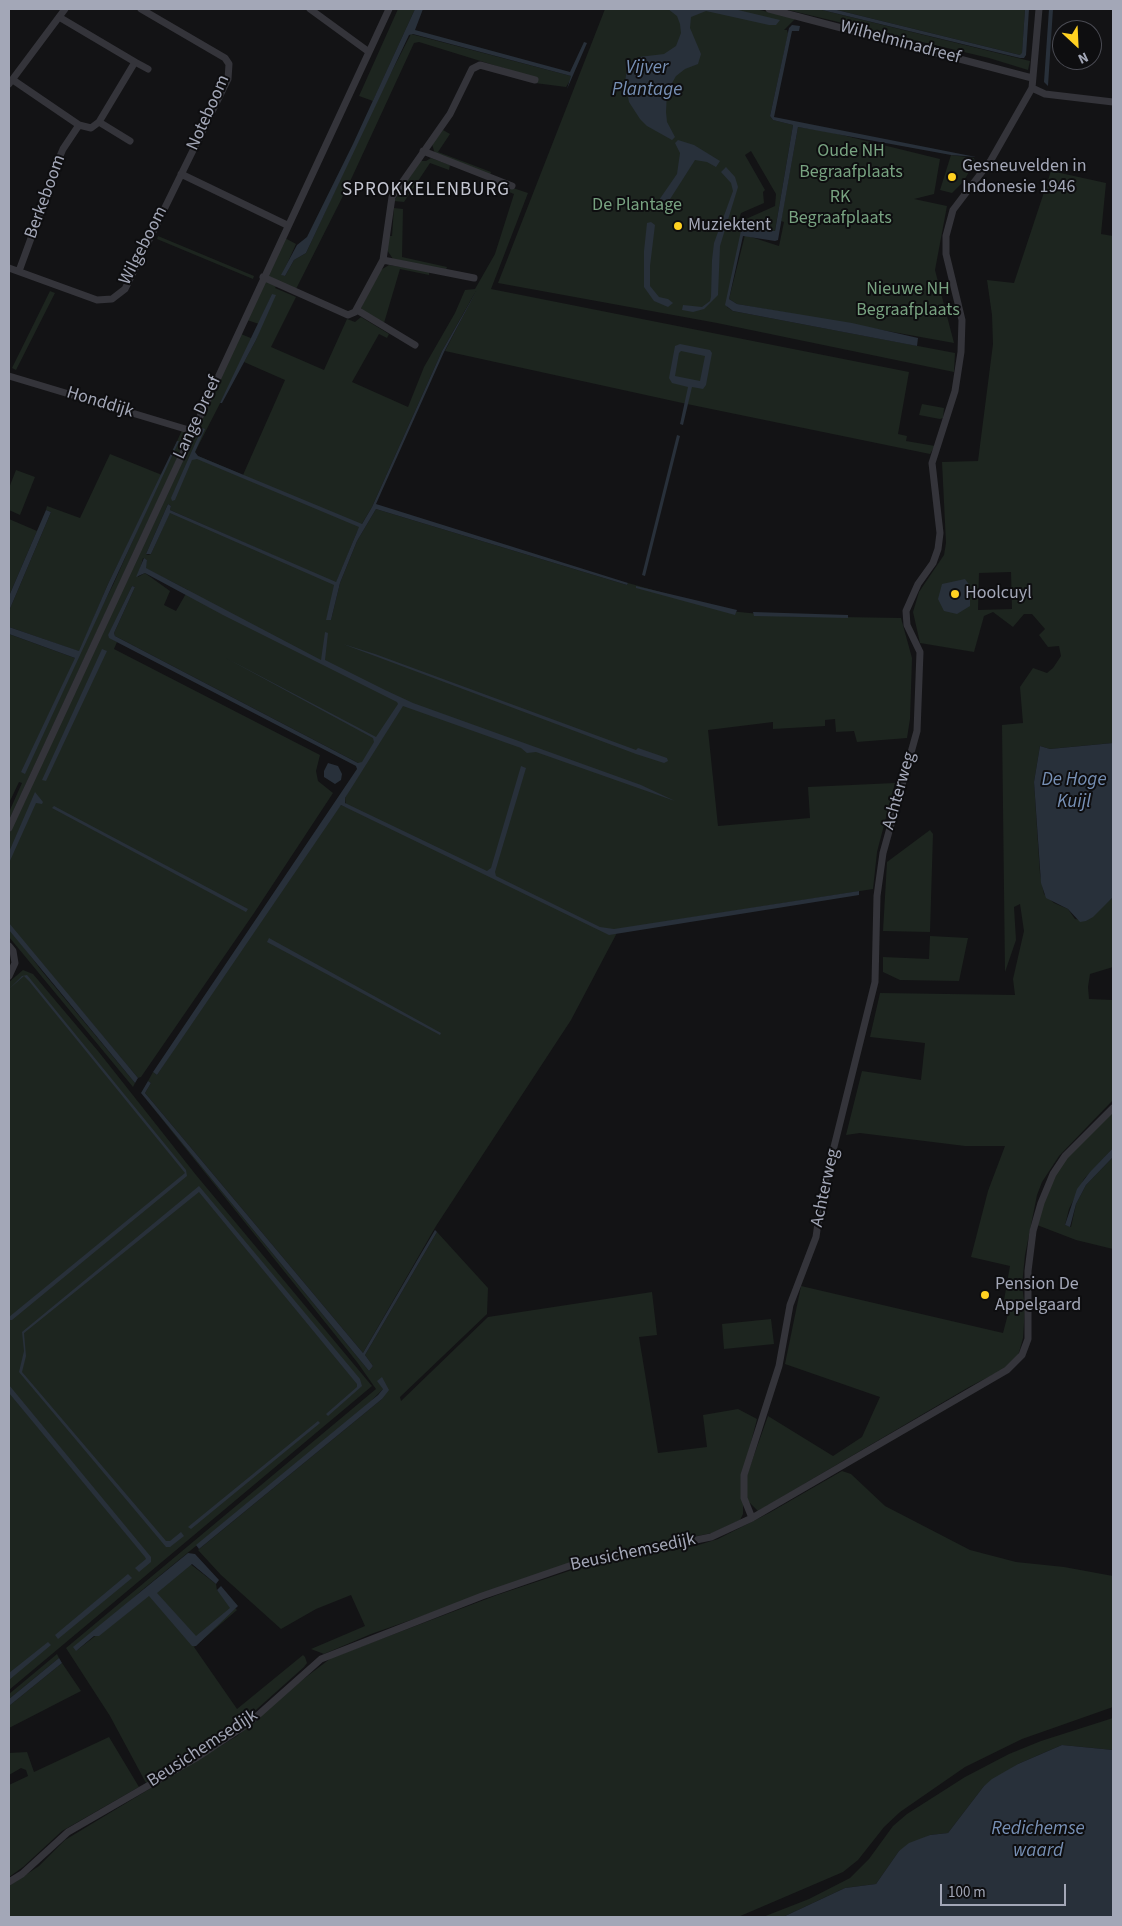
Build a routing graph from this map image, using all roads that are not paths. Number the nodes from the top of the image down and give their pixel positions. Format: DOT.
graph roads {
  1 [pos="65,9"];
  2 [pos="141,9"];
  3 [pos="310,9"];
  4 [pos="389,9"];
  5 [pos="769,9"];
  6 [pos="1040,9"];
  7 [pos="59,17"];
  8 [pos="369,52"];
  9 [pos="135,62"];
  10 [pos="148,69"];
  11 [pos="1032,78"];
  12 [pos="534,80"];
  13 [pos="11,82"];
  14 [pos="1032,88"];
  15 [pos="1113,102"];
  16 [pos="99,122"];
  17 [pos="79,125"];
  18 [pos="130,141"];
  19 [pos="423,151"];
  20 [pos="181,174"];
  21 [pos="512,186"];
  22 [pos="287,225"];
  23 [pos="383,260"];
  24 [pos="9,268"];
  25 [pos="19,271"];
  26 [pos="263,277"];
  27 [pos="474,278"];
  28 [pos="357,310"];
  29 [pos="415,345"];
  30 [pos="9,376"];
  31 [pos="192,431"];
  32 [pos="9,828"];
  33 [pos="9,946"];
  34 [pos="9,976"];
  35 [pos="1113,1108"];
  36 [pos="752,1518"];
  37 [pos="9,1882"];
  1 -- 7 [label="street"];
  2 -- 20 [label="street, Noteboom"];
  3 -- 8 [label="street"];
  4 -- 8 [label="street, Lange Dreef"];
  5 -- 11 [label="street, Wilhelminadreef"];
  6 -- 11 [label="street"];
  7 -- 9 [label="street"];
  7 -- 13 [label="street"];
  8 -- 22 [label="street, Lange Dreef"];
  9 -- 10 [label="street"];
  9 -- 16 [label="street"];
  11 -- 14 [label="street"];
  12 -- 19 [label="street"];
  13 -- 17 [label="street"];
  14 -- 15 [label="street"];
  14 -- 36 [label="street, Achterweg"];
  16 -- 17 [label="street"];
  16 -- 18 [label="street"];
  17 -- 25 [label="street, Berkeboom"];
  19 -- 21 [label="street"];
  19 -- 23 [label="street"];
  20 -- 22 [label="street"];
  20 -- 25 [label="street, Wilgeboom"];
  22 -- 26 [label="street, Lange Dreef"];
  23 -- 27 [label="street"];
  23 -- 28 [label="street"];
  24 -- 25 [label="street, Wilgeboom"];
  26 -- 28 [label="street"];
  26 -- 31 [label="street, Lange Dreef"];
  28 -- 29 [label="street"];
  30 -- 31 [label="street, Honddijk"];
  31 -- 32 [label="street, Lange Dreef"];
  33 -- 34 [label="street"];
  35 -- 36 [label="street, Beusichemsedijk"];
  36 -- 37 [label="street, Beusichemsedijk"];
}
